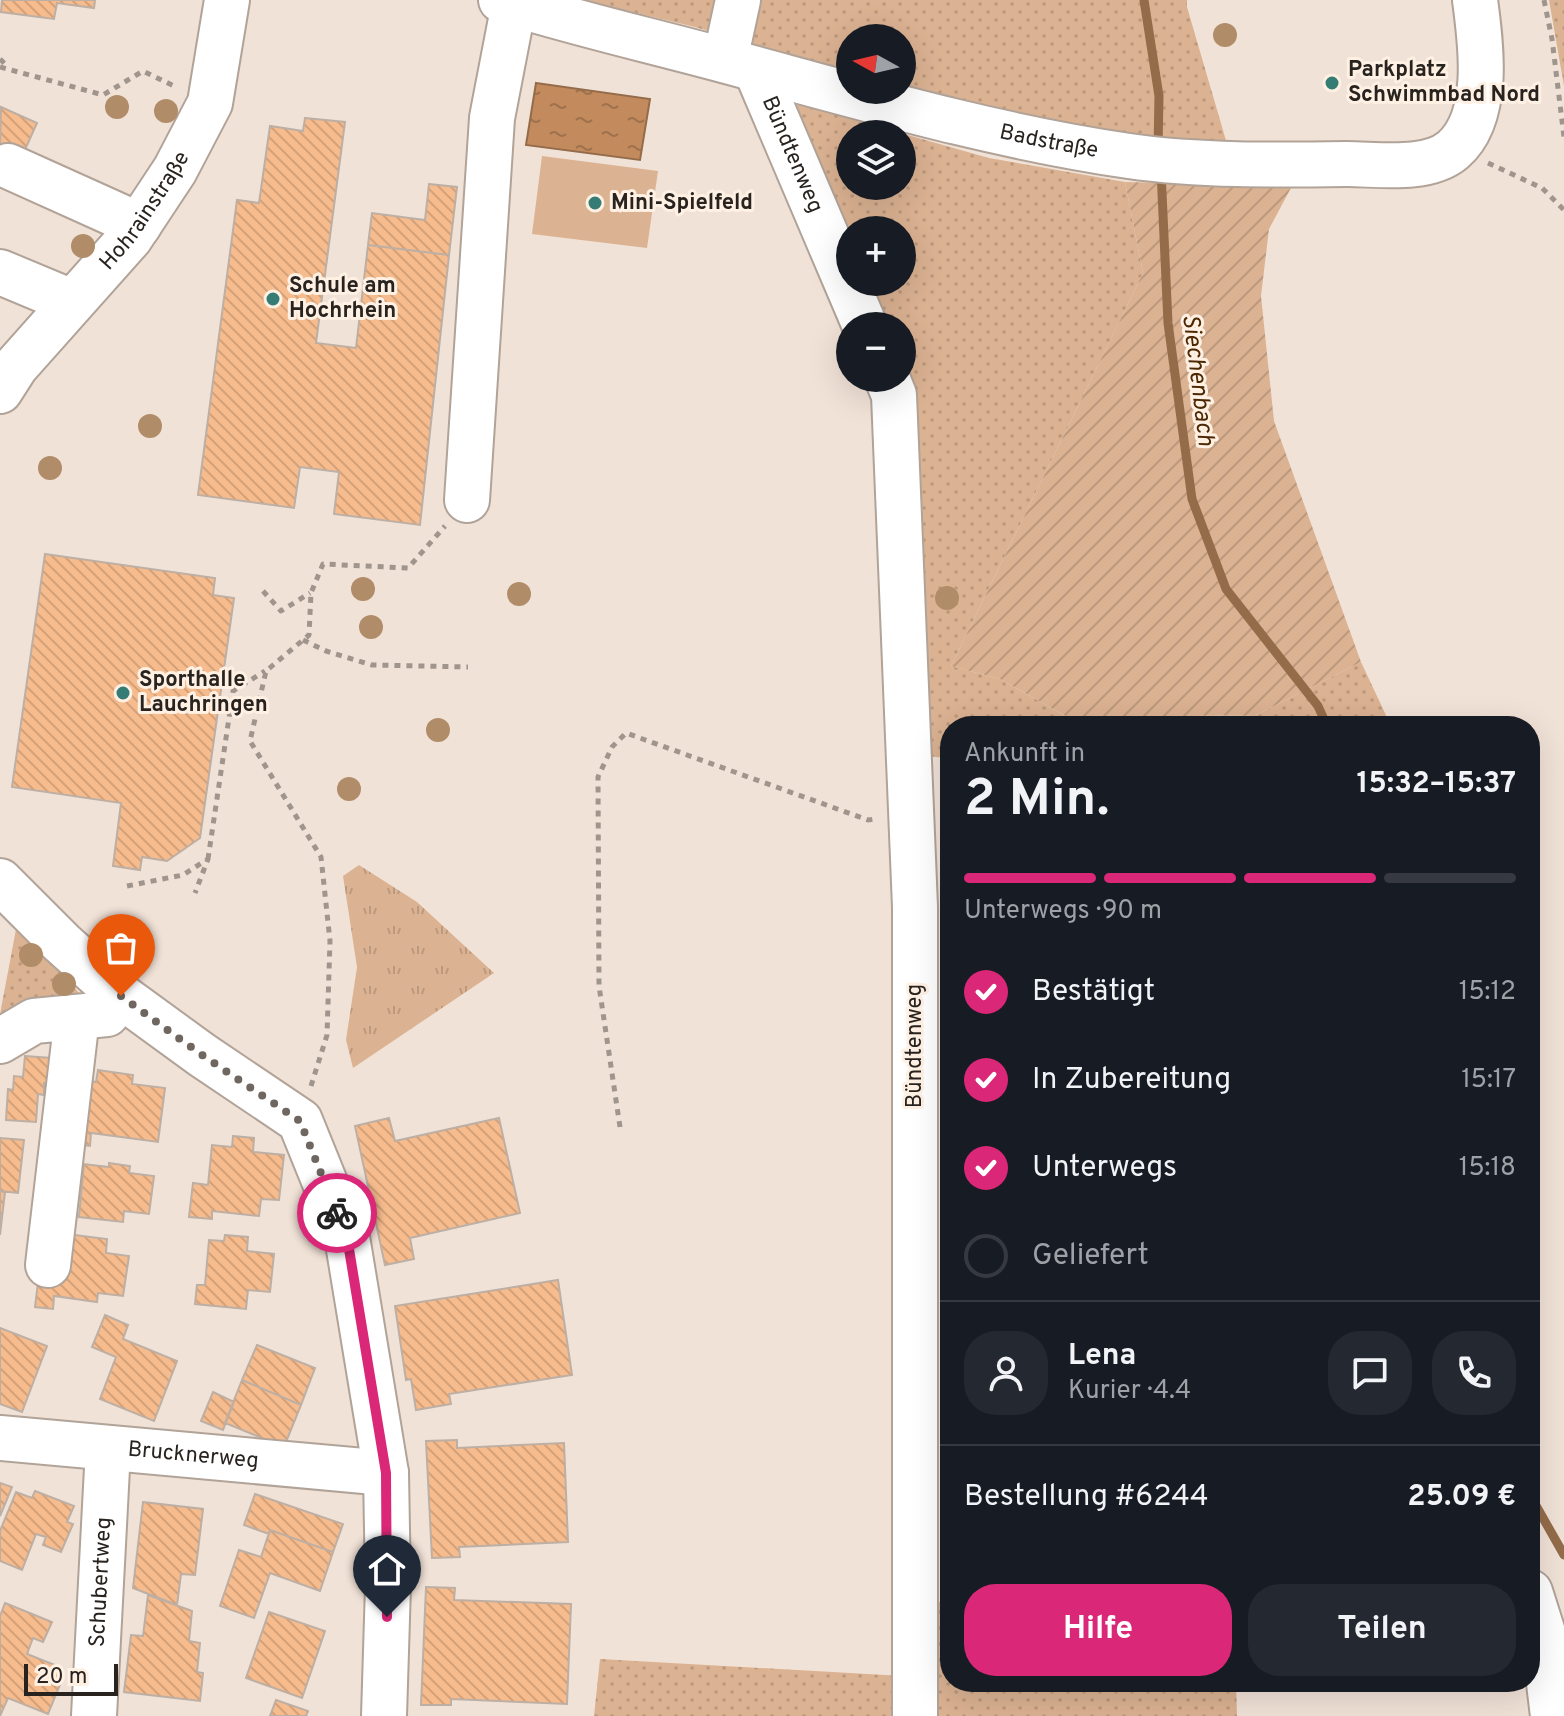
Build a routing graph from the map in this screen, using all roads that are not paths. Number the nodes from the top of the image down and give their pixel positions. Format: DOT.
graph roads {
  1 [pos="227,0"];
  2 [pos="738,0"];
  3 [pos="1475,0"];
  4 [pos="507,2"];
  5 [pos="741,65"];
  6 [pos="4,172"];
  7 [pos="134,232"];
  8 [pos="0,272"];
  9 [pos="0,302"];
  10 [pos="858,312"];
  11 [pos="61,314"];
  12 [pos="0,391"];
  13 [pos="893,392"];
  14 [pos="467,500"];
  15 [pos="1,891"];
  16 [pos="131,1004"];
  17 [pos="77,1017"];
  18 [pos="0,1041"];
  19 [pos="48,1265"];
  20 [pos="0,1438"];
  21 [pos="108,1449"];
  22 [pos="386,1473"];
  23 [pos="1540,1624"];
  24 [pos="94,1716"];
  25 [pos="384,1716"];
  26 [pos="915,1716"];
  27 [pos="1553,1716"];
  1 -- 7 [label="street, Hohrainstraße"];
  2 -- 5 [label="street"];
  3 -- 5 [label="street, Badstraße"];
  4 -- 5 [label="street, Badstraße"];
  4 -- 14 [label="street"];
  5 -- 10 [label="street, Bündtenweg"];
  6 -- 7 [label="street"];
  7 -- 11 [label="street, Hohrainstraße"];
  8 -- 11 [label="street"];
  9 -- 11 [label="street"];
  11 -- 12 [label="street, Hohrainstraße"];
  13 -- 26 [label="street, Bündtenweg"];
  15 -- 16 [label="street"];
  16 -- 17 [label="street"];
  16 -- 22 [label="street"];
  17 -- 18 [label="street"];
  17 -- 19 [label="street"];
  20 -- 21 [label="street, Brucknerweg"];
  21 -- 22 [label="street, Brucknerweg"];
  21 -- 24 [label="street, Schubertweg"];
  22 -- 25 [label="street"];
  23 -- 27 [label="street"];
}
